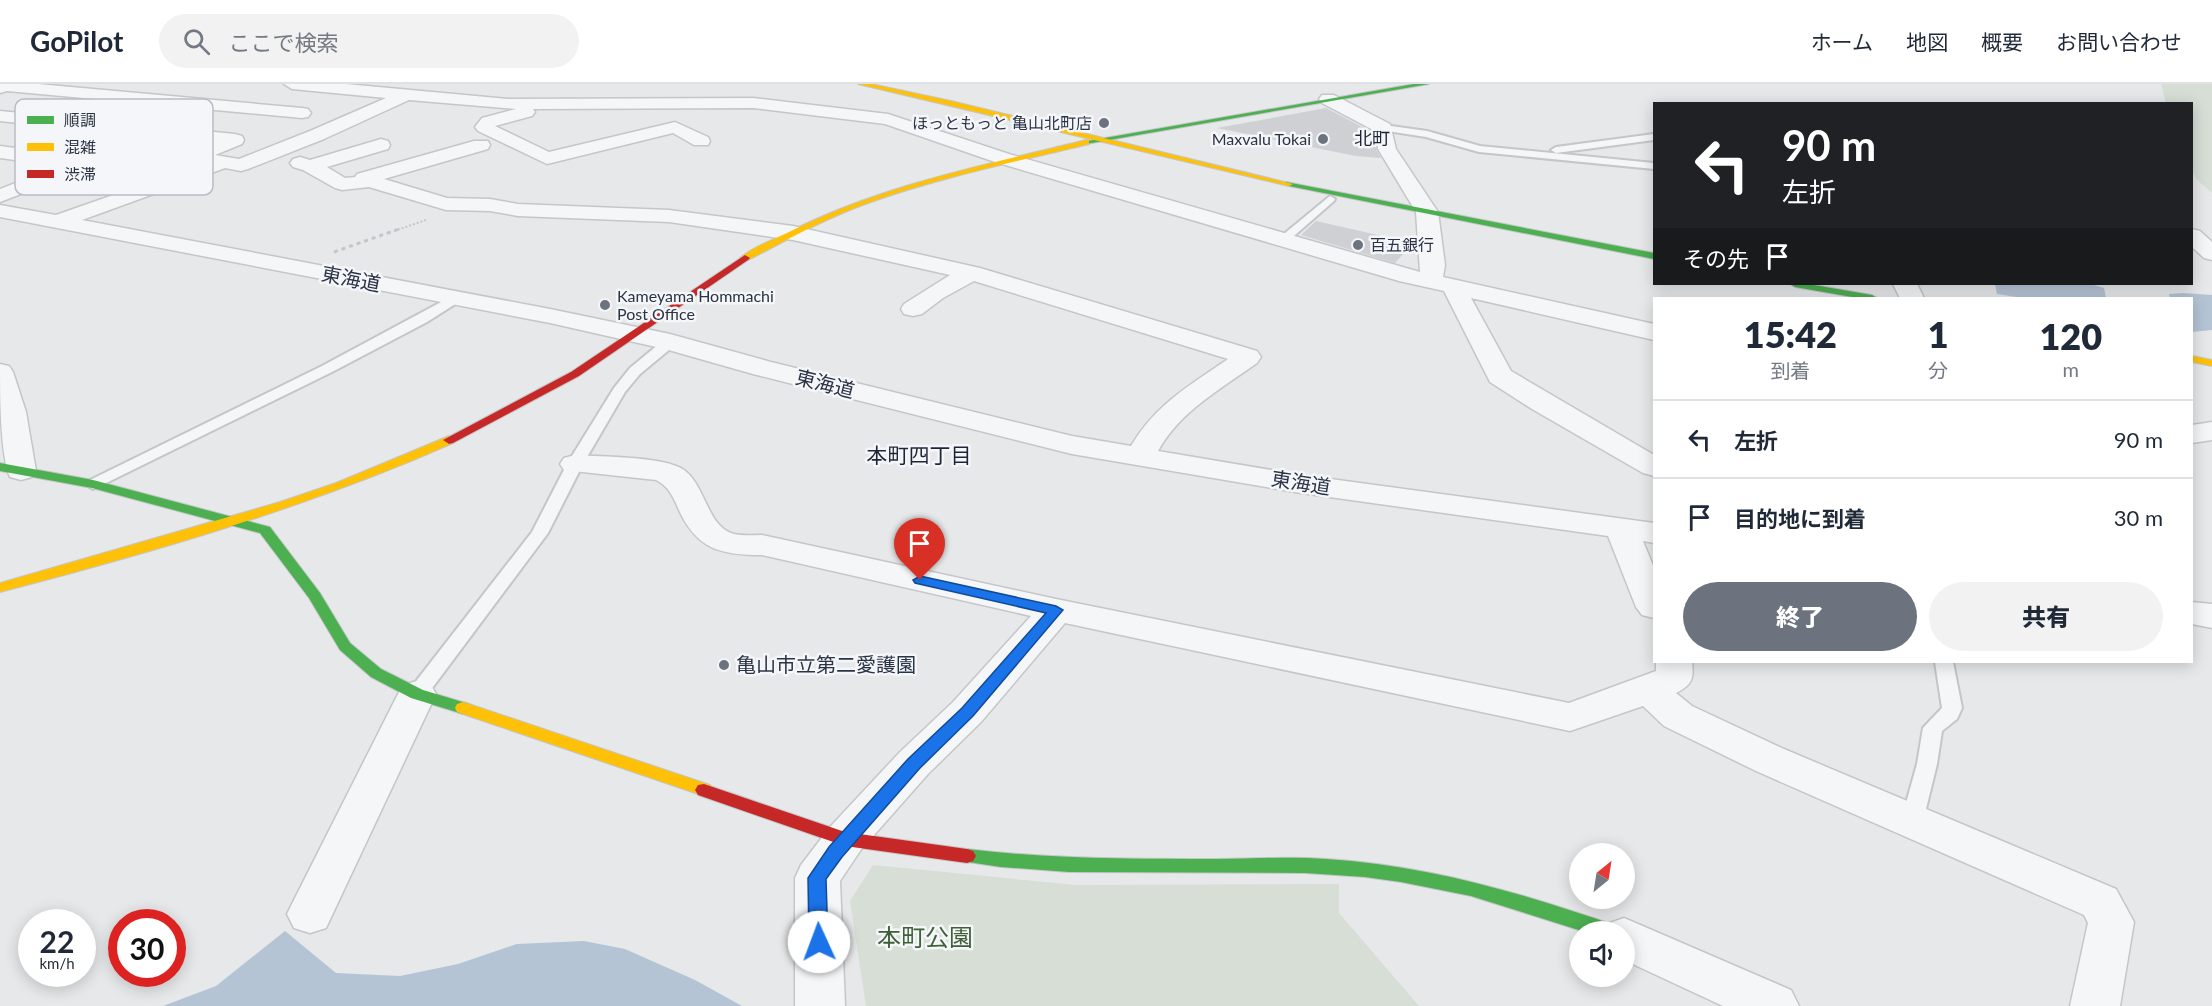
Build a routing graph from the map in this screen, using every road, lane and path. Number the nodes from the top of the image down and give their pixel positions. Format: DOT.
graph roads {
  1 [pos="292,84"];
  2 [pos="429,84"];
  3 [pos="861,84"];
  4 [pos="1426,84"];
  5 [pos="0,88"];
  6 [pos="406,95"];
  7 [pos="151,99"];
  8 [pos="1328,99"];
  9 [pos="548,104"];
  10 [pos="213,105"];
  11 [pos="368,112"];
  12 [pos="302,113"];
  13 [pos="0,116"];
  14 [pos="409,116"];
  15 [pos="15,118"];
  16 [pos="1384,128"];
  17 [pos="1653,137"];
  18 [pos="213,138"];
  19 [pos="1096,139"];
  20 [pos="603,144"];
  21 [pos="381,145"];
  22 [pos="481,145"];
  23 [pos="670,148"];
  24 [pos="213,150"];
  25 [pos="0,152"];
  26 [pos="15,154"];
  27 [pos="1523,154"];
  28 [pos="269,155"];
  29 [pos="628,159"];
  30 [pos="213,161"];
  31 [pos="1012,161"];
  32 [pos="222,163"];
  33 [pos="213,166"];
  34 [pos="310,166"];
  35 [pos="1653,166"];
  36 [pos="342,184"];
  37 [pos="15,190"];
  38 [pos="133,195"];
  39 [pos="0,196"];
  40 [pos="1330,200"];
  41 [pos="459,204"];
  42 [pos="0,211"];
  43 [pos="1427,212"];
  44 [pos="61,221"];
  45 [pos="794,233"];
  46 [pos="2193,237"];
  47 [pos="1283,240"];
  48 [pos="2212,253"];
  49 [pos="1653,256"];
  50 [pos="292,267"];
  51 [pos="2193,267"];
  52 [pos="2212,268"];
  53 [pos="972,273"];
  54 [pos="1442,285"];
  55 [pos="1800,285"];
  56 [pos="1866,297"];
  57 [pos="456,298"];
  58 [pos="913,309"];
  59 [pos="1653,332"];
  60 [pos="634,334"];
  61 [pos="670,342"];
  62 [pos="2193,360"];
  63 [pos="2212,363"];
  64 [pos="0,372"];
  65 [pos="2212,431"];
  66 [pos="2193,434"];
  67 [pos="1140,457"];
  68 [pos="575,465"];
  69 [pos="1653,466"];
  70 [pos="10,469"];
  71 [pos="93,484"];
  72 [pos="234,520"];
  73 [pos="1638,532"];
  74 [pos="0,588"];
  75 [pos="1653,602"];
  76 [pos="1056,610"];
  77 [pos="2193,613"];
  78 [pos="2212,616"];
  79 [pos="1944,663"];
  80 [pos="1662,676"];
  81 [pos="417,694"];
  82 [pos="1912,821"];
  83 [pos="845,839"];
  84 [pos="310,914"];
  85 [pos="1579,921"];
  86 [pos="1635,943"];
  87 [pos="820,1006"];
  88 [pos="1774,1006"];
  89 [pos="2095,1006"];
  1 -- 6 [label="street"];
  2 -- 6 [label="street"];
  3 -- 19 [label="street"];
  4 -- 8 [label="street"];
  5 -- 7 [label="street"];
  6 -- 9 [label="street"];
  6 -- 11 [label="street"];
  8 -- 16 [label="street"];
  8 -- 19 [label="street"];
  9 -- 20 [label="street"];
  9 -- 31 [label="street"];
  10 -- 12 [label="street"];
  11 -- 14 [label="street"];
  11 -- 28 [label="street"];
  13 -- 15 [label="street"];
  16 -- 27 [label="lane"];
  16 -- 43 [label="street"];
  17 -- 27 [label="lane"];
  18 -- 24 [label="street"];
  19 -- 31 [label="street"];
  19 -- 43 [label="street"];
  20 -- 23 [label="street"];
  20 -- 29 [label="street"];
  21 -- 34 [label="street"];
  22 -- 36 [label="street"];
  25 -- 26 [label="street"];
  27 -- 35 [label="lane"];
  28 -- 32 [label="street"];
  28 -- 34 [label="street"];
  30 -- 32 [label="street"];
  31 -- 45 [label="street"];
  31 -- 47 [label="street"];
  32 -- 33 [label="street"];
  34 -- 36 [label="street"];
  36 -- 41 [label="street"];
  37 -- 39 [label="street"];
  38 -- 44 [label="street"];
  40 -- 47 [label="lane"];
  41 -- 45 [label="street"];
  41 -- 50 [label="path"];
  42 -- 44 [label="street, 東海道"];
  43 -- 49 [label="street"];
  43 -- 54 [label="street"];
  44 -- 50 [label="street, 東海道"];
  45 -- 53 [label="street"];
  45 -- 60 [label="street"];
  46 -- 48 [label="street"];
  47 -- 54 [label="street"];
  50 -- 57 [label="street, 東海道"];
  51 -- 52 [label="street"];
  53 -- 58 [label="street"];
  53 -- 67 [label="street"];
  54 -- 59 [label="street"];
  54 -- 69 [label="street"];
  55 -- 56 [label="street"];
  57 -- 60 [label="street, 東海道"];
  57 -- 71 [label="lane"];
  60 -- 61 [label="street, 東海道"];
  60 -- 72 [label="street"];
  61 -- 67 [label="street, 東海道"];
  61 -- 68 [label="lane"];
  62 -- 63 [label="street"];
  64 -- 70 [label="street"];
  65 -- 66 [label="street"];
  67 -- 73 [label="street, 東海道"];
  68 -- 76 [label="street"];
  68 -- 81 [label="lane"];
  70 -- 71 [label="street"];
  71 -- 72 [label="street"];
  72 -- 74 [label="street"];
  72 -- 81 [label="street"];
  73 -- 75 [label="street"];
  76 -- 80 [label="street"];
  76 -- 83 [label="street"];
  77 -- 78 [label="street"];
  79 -- 82 [label="lane"];
  80 -- 82 [label="street"];
  81 -- 83 [label="street"];
  81 -- 84 [label="street"];
  82 -- 89 [label="street"];
  83 -- 85 [label="street"];
  83 -- 87 [label="street"];
  86 -- 88 [label="street"];
}
